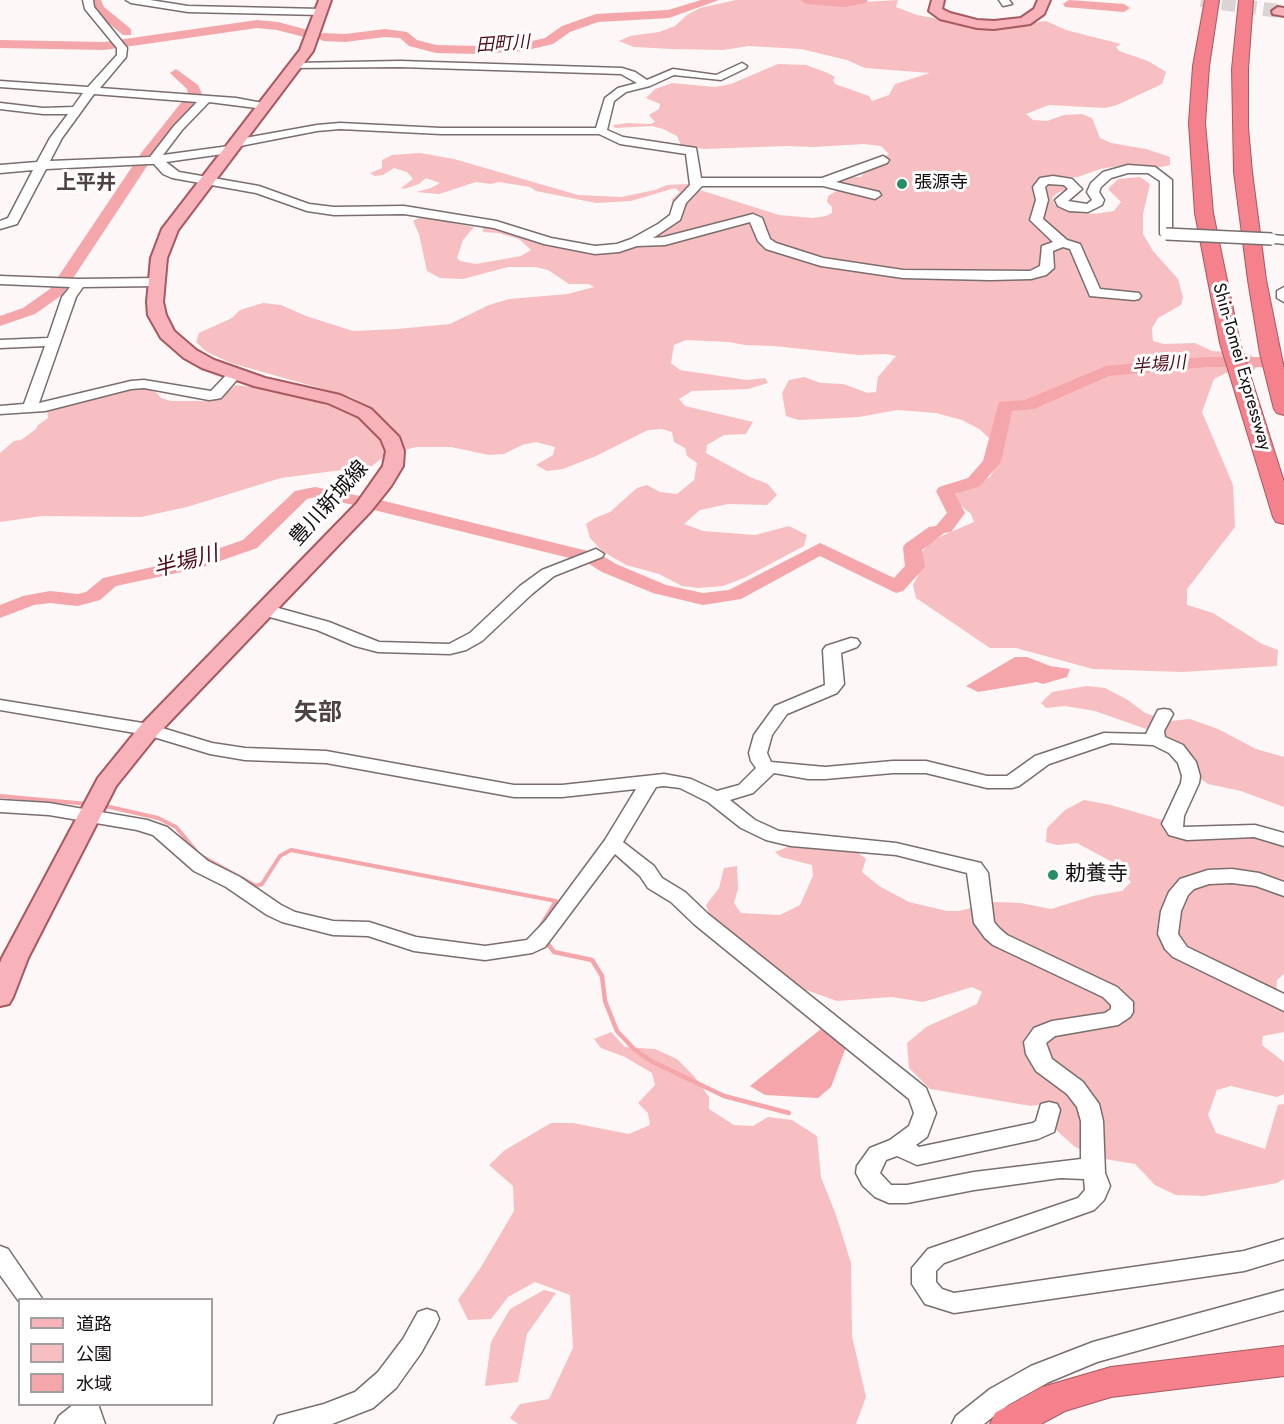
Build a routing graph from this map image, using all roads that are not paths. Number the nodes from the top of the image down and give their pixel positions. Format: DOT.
graph roads {
  1 [pos="88,0"];
  2 [pos="131,0"];
  3 [pos="938,0"];
  4 [pos="1044,0"];
  5 [pos="1212,0"];
  6 [pos="1246,0"];
  7 [pos="148,1"];
  8 [pos="323,6"];
  9 [pos="295,66"];
  10 [pos="742,66"];
  11 [pos="0,84"];
  12 [pos="646,84"];
  13 [pos="90,92"];
  14 [pos="204,99"];
  15 [pos="0,106"];
  16 [pos="264,106"];
  17 [pos="77,110"];
  18 [pos="601,131"];
  19 [pos="232,146"];
  20 [pos="150,160"];
  21 [pos="883,160"];
  22 [pos="41,166"];
  23 [pos="0,170"];
  24 [pos="206,181"];
  25 [pos="695,182"];
  26 [pos="823,182"];
  27 [pos="875,195"];
  28 [pos="0,225"];
  29 [pos="1281,241"];
  30 [pos="636,242"];
  31 [pos="1062,243"];
  32 [pos="0,267"];
  33 [pos="0,280"];
  34 [pos="22,281"];
  35 [pos="157,282"];
  36 [pos="69,283"];
  37 [pos="1284,291"];
  38 [pos="1134,296"];
  39 [pos="1284,298"];
  40 [pos="53,342"];
  41 [pos="0,344"];
  42 [pos="235,374"];
  43 [pos="30,408"];
  44 [pos="0,410"];
  45 [pos="1284,410"];
  46 [pos="1284,517"];
  47 [pos="592,556"];
  48 [pos="265,610"];
  49 [pos="851,643"];
  50 [pos="0,705"];
  51 [pos="1164,714"];
  52 [pos="149,730"];
  53 [pos="1157,740"];
  54 [pos="767,768"];
  55 [pos="646,782"];
  56 [pos="715,798"];
  57 [pos="0,806"];
  58 [pos="87,815"];
  59 [pos="1284,840"];
  60 [pos="612,844"];
  61 [pos="1284,889"];
  62 [pos="8,958"];
  63 [pos="0,997"];
  64 [pos="1284,1003"];
  65 [pos="1049,1110"];
  66 [pos="898,1146"];
  67 [pos="1093,1173"];
  68 [pos="1284,1249"];
  69 [pos="0,1256"];
  70 [pos="30,1298"];
  71 [pos="1284,1300"];
  72 [pos="427,1319"];
  73 [pos="1284,1361"];
  74 [pos="287,1424"];
  75 [pos="965,1424"];
  76 [pos="1008,1424"];
  1 -- 13 [label="street"];
  2 -- 7 [label="street"];
  3 -- 4 [label="main road"];
  5 -- 46 [label="highway, Shin-Tomei Expressway"];
  6 -- 45 [label="highway, Shin-Tomei Expressway"];
  7 -- 8 [label="street"];
  8 -- 9 [label="main road, 豊川新城線"];
  9 -- 12 [label="street"];
  9 -- 16 [label="main road, 豊川新城線"];
  10 -- 12 [label="street"];
  11 -- 13 [label="street"];
  12 -- 18 [label="street"];
  13 -- 14 [label="street"];
  13 -- 17 [label="street"];
  14 -- 16 [label="street"];
  14 -- 20 [label="street"];
  15 -- 17 [label="street"];
  16 -- 19 [label="main road, 豊川新城線"];
  17 -- 22 [label="street"];
  18 -- 19 [label="street"];
  18 -- 25 [label="street"];
  19 -- 20 [label="street"];
  19 -- 24 [label="main road, 豊川新城線"];
  20 -- 22 [label="street"];
  20 -- 24 [label="street"];
  21 -- 26 [label="street"];
  22 -- 23 [label="street"];
  22 -- 28 [label="street"];
  24 -- 30 [label="street"];
  24 -- 35 [label="main road, 豊川新城線"];
  25 -- 26 [label="street"];
  25 -- 30 [label="street"];
  26 -- 27 [label="street"];
  29 -- 31 [label="street, bridge"];
  30 -- 31 [label="street"];
  31 -- 38 [label="street"];
  32 -- 34 [label="street"];
  33 -- 34 [label="street"];
  34 -- 36 [label="street"];
  35 -- 36 [label="street"];
  35 -- 42 [label="main road, 豊川新城線"];
  36 -- 40 [label="street"];
  37 -- 39 [label="street"];
  40 -- 41 [label="street"];
  40 -- 43 [label="street"];
  42 -- 43 [label="street"];
  42 -- 48 [label="main road, 豊川新城線"];
  43 -- 44 [label="street"];
  47 -- 48 [label="street"];
  48 -- 52 [label="main road, 豊川新城線"];
  49 -- 54 [label="street"];
  50 -- 52 [label="street"];
  51 -- 53 [label="street"];
  52 -- 55 [label="street"];
  52 -- 58 [label="main road, 豊川新城線"];
  53 -- 54 [label="street"];
  53 -- 59 [label="street"];
  54 -- 56 [label="street"];
  55 -- 56 [label="street"];
  55 -- 60 [label="street"];
  56 -- 67 [label="street"];
  57 -- 58 [label="street"];
  58 -- 60 [label="street"];
  58 -- 62 [label="main road, 豊川新城線"];
  60 -- 66 [label="street"];
  61 -- 64 [label="street"];
  62 -- 63 [label="main road, 豊川新城線"];
  65 -- 66 [label="street"];
  66 -- 67 [label="street"];
  67 -- 68 [label="street"];
  69 -- 70 [label="street"];
  71 -- 75 [label="street"];
  72 -- 74 [label="street"];
  73 -- 76 [label="highway"];
}
